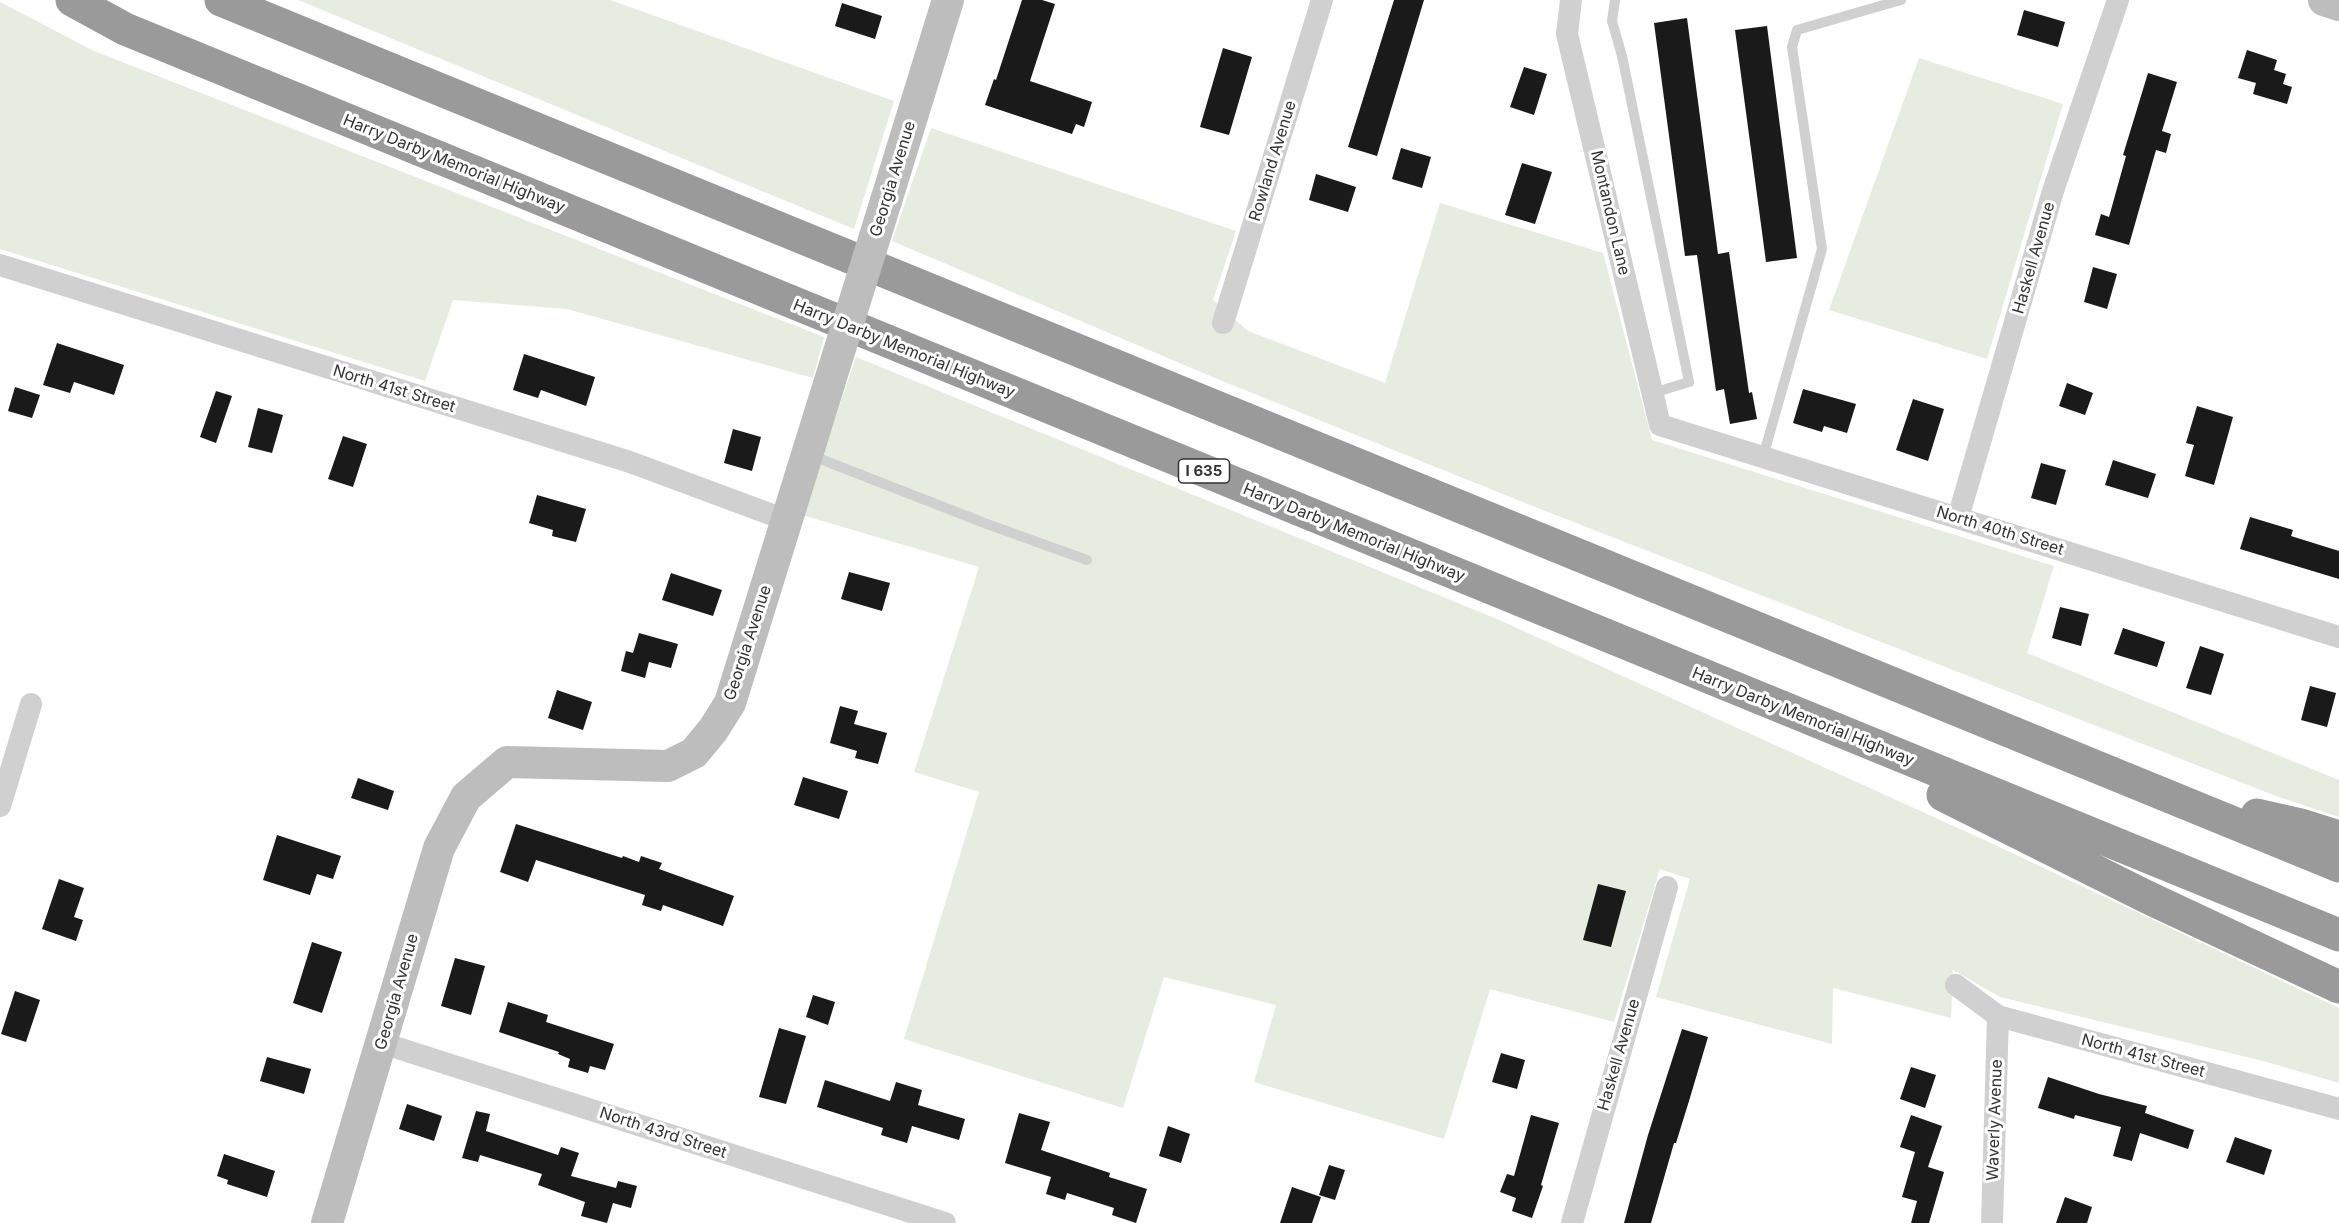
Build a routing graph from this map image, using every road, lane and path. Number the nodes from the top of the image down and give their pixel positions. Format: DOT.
graph roads {
  1 [pos="72,0"];
  2 [pos="221,0"];
  3 [pos="948,0"];
  4 [pos="1322,0"];
  5 [pos="1571,0"];
  6 [pos="1615,0"];
  7 [pos="1901,0"];
  8 [pos="2118,0"];
  9 [pos="2324,0"];
  10 [pos="2339,5"];
  11 [pos="0,265"];
  12 [pos="1224,323"];
  13 [pos="1653,393"];
  14 [pos="1660,425"];
  15 [pos="807,454"];
  16 [pos="1763,458"];
  17 [pos="1958,518"];
  18 [pos="786,520"];
  19 [pos="1087,560"];
  20 [pos="2339,637"];
  21 [pos="1722,684"];
  22 [pos="31,704"];
  23 [pos="2166,795"];
  24 [pos="0,806"];
  25 [pos="2339,837"];
  26 [pos="2339,866"];
  27 [pos="1667,887"];
  28 [pos="2339,935"];
  29 [pos="1956,985"];
  30 [pos="2339,987"];
  31 [pos="1998,1016"];
  32 [pos="382,1043"];
  33 [pos="2339,1109"];
  34 [pos="327,1223"];
  35 [pos="945,1223"];
  36 [pos="1572,1223"];
  37 [pos="1992,1223"];
  1 -- 21 [label="highway, Harry Darby Memorial Highway / I 635"];
  2 -- 23 [label="highway"];
  3 -- 15 [label="street, Georgia Avenue, bridge"];
  4 -- 12 [label="street, Rowland Avenue"];
  5 -- 13 [label="street, Montandon Lane"];
  6 -- 13 [label="lane"];
  7 -- 16 [label="lane"];
  8 -- 17 [label="street, Haskell Avenue"];
  9 -- 10 [label="street"];
  11 -- 18 [label="street, North 41st Street"];
  13 -- 14 [label="street, Montandon Lane"];
  14 -- 16 [label="street, North 40th Street"];
  15 -- 18 [label="street, Georgia Avenue"];
  15 -- 19 [label="lane"];
  16 -- 17 [label="street, North 40th Street"];
  17 -- 20 [label="street, North 40th Street"];
  18 -- 32 [label="street, Georgia Avenue"];
  21 -- 28 [label="highway, Harry Darby Memorial Highway / I 635"];
  21 -- 30 [label="highway"];
  22 -- 24 [label="street"];
  23 -- 25 [label="highway"];
  23 -- 26 [label="highway"];
  27 -- 36 [label="street, Haskell Avenue"];
  29 -- 31 [label="street, North 41st Street"];
  31 -- 33 [label="street, North 41st Street"];
  31 -- 37 [label="street, Waverly Avenue"];
  32 -- 34 [label="street, Georgia Avenue"];
  32 -- 35 [label="street, North 43rd Street"];
}
